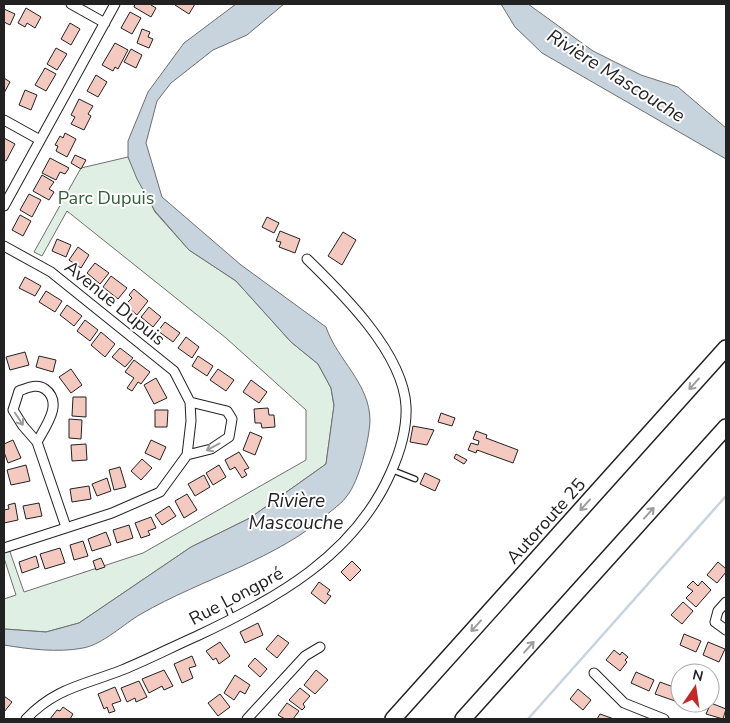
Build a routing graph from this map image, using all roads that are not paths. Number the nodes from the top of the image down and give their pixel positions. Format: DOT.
graph roads {
  1 [pos="71,4"];
  2 [pos="115,4"];
  3 [pos="105,22"];
  4 [pos="4,120"];
  5 [pos="40,140"];
  6 [pos="4,206"];
  7 [pos="4,246"];
  8 [pos="307,259"];
  9 [pos="726,348"];
  10 [pos="190,402"];
  11 [pos="726,427"];
  12 [pos="37,442"];
  13 [pos="187,455"];
  14 [pos="392,470"];
  15 [pos="415,479"];
  16 [pos="66,527"];
  17 [pos="4,548"];
  18 [pos="726,602"];
  19 [pos="228,608"];
  20 [pos="233,619"];
  21 [pos="726,630"];
  22 [pos="320,647"];
  23 [pos="594,673"];
  24 [pos="26,719"];
  25 [pos="247,719"];
  26 [pos="393,719"];
  27 [pos="463,719"];
  28 [pos="664,719"];
  1 -- 3 [label="street"];
  2 -- 3 [label="street"];
  3 -- 5 [label="street"];
  4 -- 5 [label="street"];
  5 -- 6 [label="street"];
  7 -- 10 [label="street, Avenue Dupuis"];
  8 -- 14 [label="street, Rue Longpré"];
  9 -- 26 [label="highway, Autoroute 25, one-way"];
  10 -- 13 [label="street, Avenue Dupuis"];
  10 -- 13 [label="street, one-way"];
  27 -- 11 [label="highway, one-way"];
  12 -- 12 [label="street, one-way"];
  12 -- 16 [label="street"];
  13 -- 16 [label="street, Avenue Dupuis"];
  14 -- 15 [label="lane"];
  14 -- 20 [label="street, Rue Longpré"];
  16 -- 17 [label="street, Avenue Dupuis"];
  18 -- 21 [label="street"];
  19 -- 20 [label="lane"];
  20 -- 24 [label="street, Rue Longpré"];
  22 -- 25 [label="street"];
  23 -- 28 [label="street"];
}
